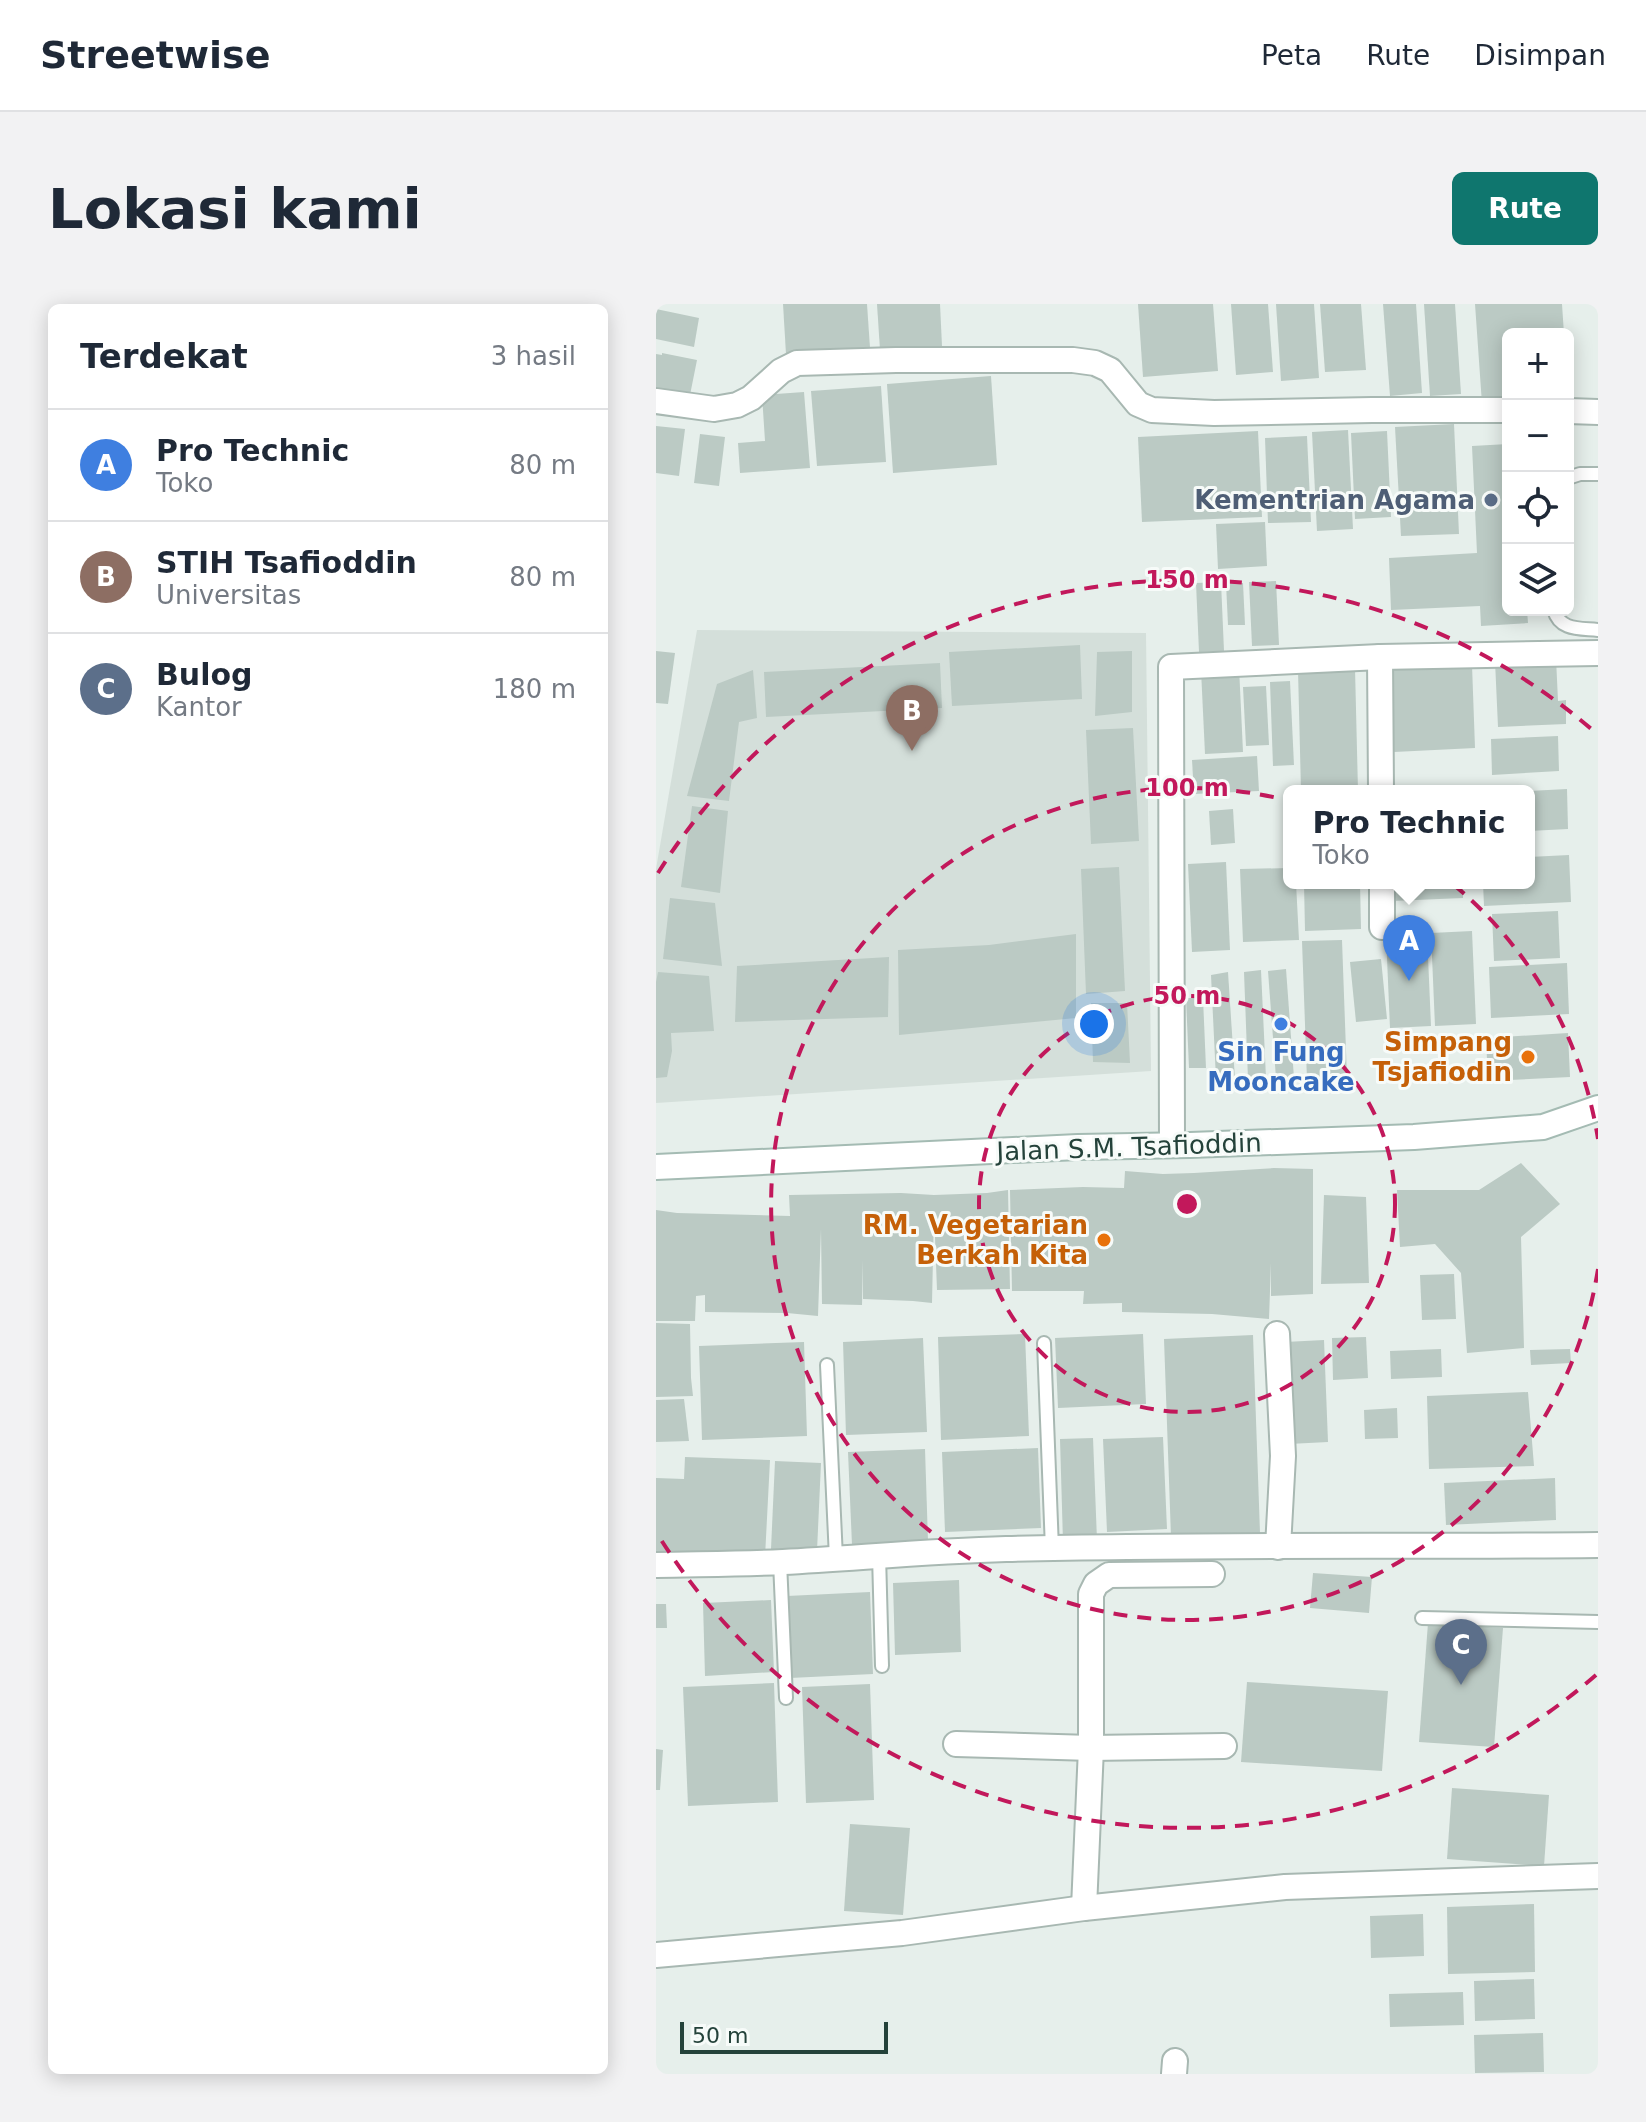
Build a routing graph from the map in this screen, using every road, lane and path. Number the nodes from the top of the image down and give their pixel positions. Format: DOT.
graph roads {
  1 [pos="656,401"];
  2 [pos="1502,410"];
  3 [pos="1574,411"];
  4 [pos="1598,412"];
  5 [pos="1598,474"];
  6 [pos="1574,476"];
  7 [pos="1555,616"];
  8 [pos="1598,630"];
  9 [pos="1598,653"];
  10 [pos="1380,657"];
  11 [pos="1381,785"];
  12 [pos="1382,889"];
  13 [pos="1382,927"];
  14 [pos="1598,1108"];
  15 [pos="1172,1145"];
  16 [pos="656,1167"];
  17 [pos="1277,1334"];
  18 [pos="1044,1343"];
  19 [pos="827,1365"];
  20 [pos="1598,1545"];
  21 [pos="1278,1547"];
  22 [pos="1052,1549"];
  23 [pos="879,1555"];
  24 [pos="836,1558"];
  25 [pos="780,1562"];
  26 [pos="656,1565"];
  27 [pos="1212,1574"];
  28 [pos="1422,1618"];
  29 [pos="1598,1622"];
  30 [pos="882,1666"];
  31 [pos="786,1698"];
  32 [pos="956,1744"];
  33 [pos="1224,1746"];
  34 [pos="1091,1748"];
  35 [pos="1598,1876"];
  36 [pos="1084,1908"];
  37 [pos="656,1955"];
  1 -- 2 [label="street"];
  3 -- 4 [label="street"];
  5 -- 6 [label="lane"];
  7 -- 8 [label="lane"];
  9 -- 10 [label="street"];
  10 -- 11 [label="street"];
  10 -- 15 [label="street"];
  12 -- 13 [label="street"];
  14 -- 15 [label="street, Jalan S.M. Tsafioddin"];
  15 -- 16 [label="street, Jalan S.M. Tsafioddin"];
  17 -- 21 [label="street"];
  18 -- 22 [label="lane"];
  19 -- 24 [label="lane"];
  20 -- 21 [label="street"];
  21 -- 22 [label="street"];
  22 -- 23 [label="street"];
  23 -- 24 [label="street"];
  23 -- 30 [label="lane"];
  24 -- 25 [label="street"];
  25 -- 26 [label="street"];
  25 -- 31 [label="lane"];
  27 -- 34 [label="street"];
  28 -- 29 [label="lane"];
  32 -- 34 [label="street"];
  33 -- 34 [label="street"];
  34 -- 36 [label="street"];
  35 -- 36 [label="street"];
  36 -- 37 [label="street"];
}
